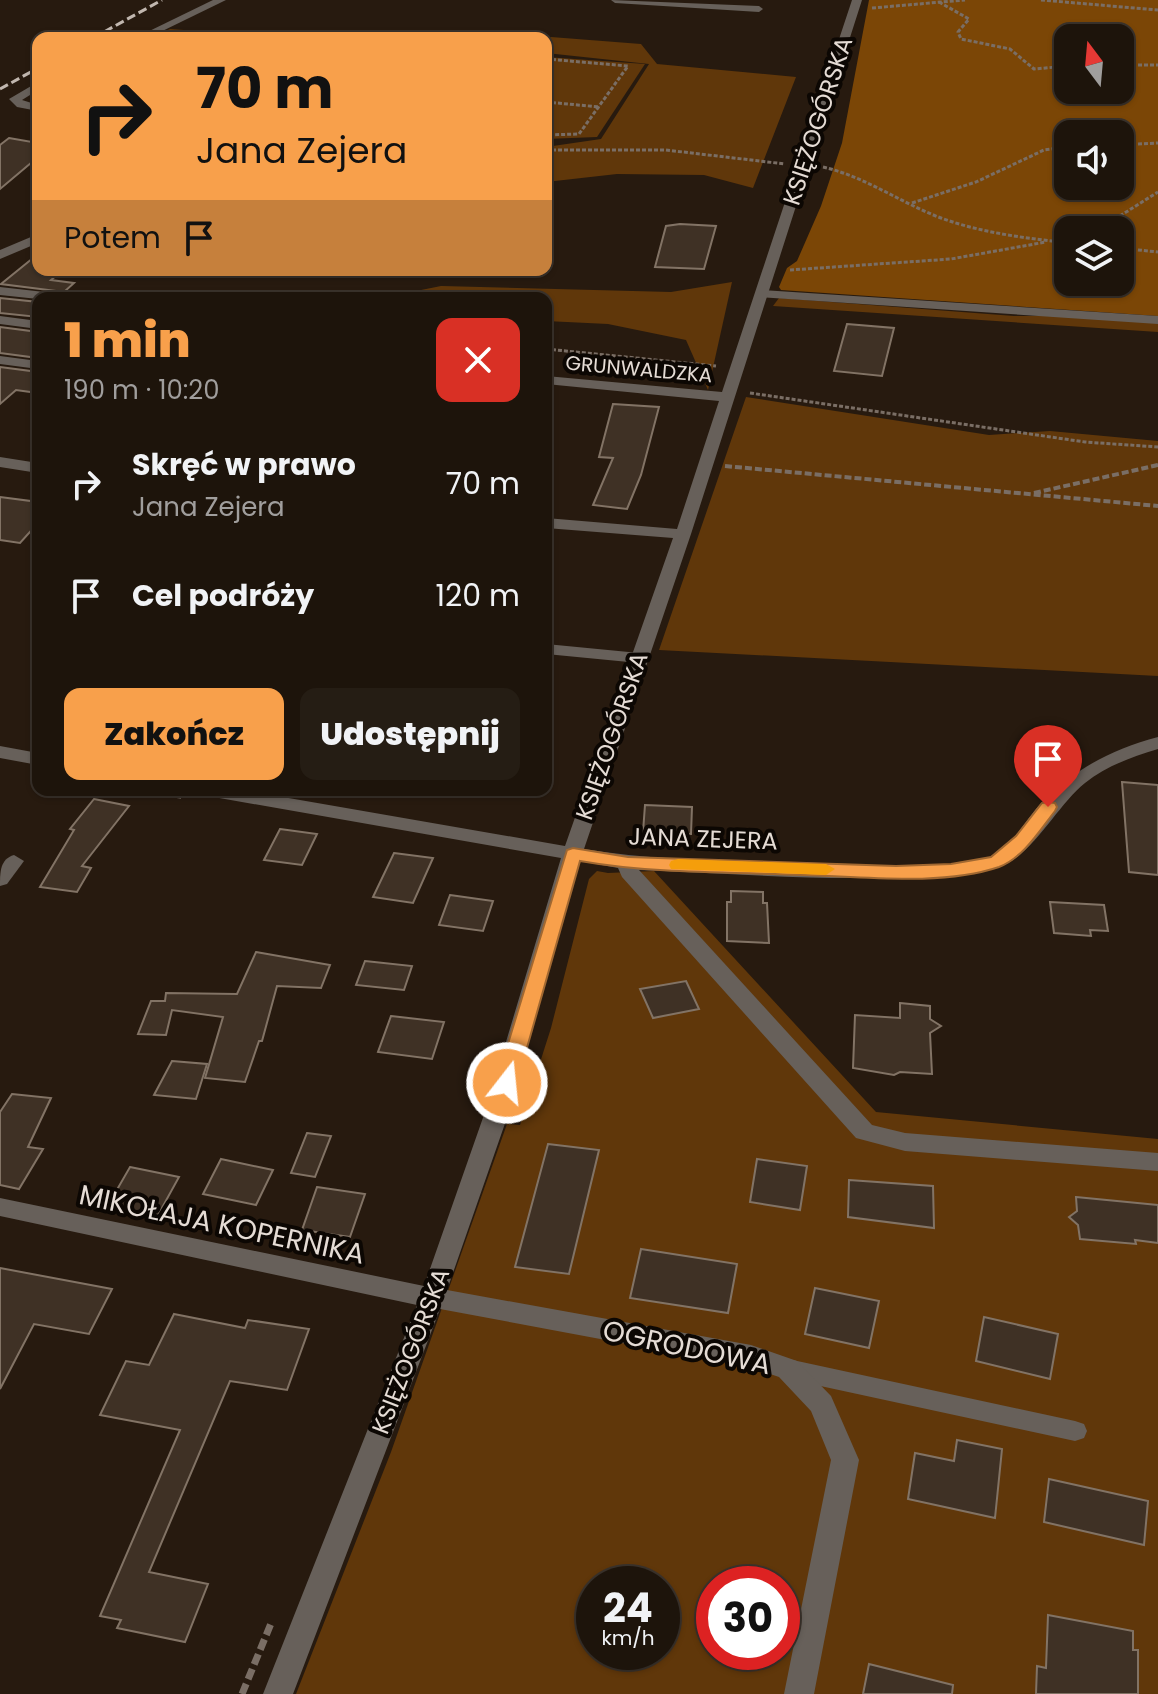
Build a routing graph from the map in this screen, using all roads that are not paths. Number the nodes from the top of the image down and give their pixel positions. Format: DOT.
graph roads {
  1 [pos="221,0"];
  2 [pos="615,0"];
  3 [pos="860,5"];
  4 [pos="759,9"];
  5 [pos="153,32"];
  6 [pos="32,89"];
  7 [pos="17,98"];
  8 [pos="0,107"];
  9 [pos="32,107"];
  10 [pos="32,241"];
  11 [pos="0,255"];
  12 [pos="0,291"];
  13 [pos="761,294"];
  14 [pos="32,295"];
  15 [pos="0,320"];
  16 [pos="1158,320"];
  17 [pos="32,324"];
  18 [pos="0,360"];
  19 [pos="32,364"];
  20 [pos="552,380"];
  21 [pos="728,394"];
  22 [pos="0,462"];
  23 [pos="32,467"];
  24 [pos="552,523"];
  25 [pos="683,534"];
  26 [pos="552,650"];
  27 [pos="639,658"];
  28 [pos="1158,743"];
  29 [pos="0,752"];
  30 [pos="32,758"];
  31 [pos="242,796"];
  32 [pos="573,854"];
  33 [pos="14,861"];
  34 [pos="628,863"];
  35 [pos="0,879"];
  36 [pos="1158,1162"];
  37 [pos="0,1207"];
  38 [pos="432,1298"];
  39 [pos="788,1369"];
  40 [pos="1075,1431"];
  41 [pos="278,1694"];
  42 [pos="799,1694"];
  1 -- 5 [label="street"];
  2 -- 4 [label="lane"];
  3 -- 13 [label="street, KSIĘŻOGÓRSKA"];
  6 -- 7 [label="street"];
  7 -- 8 [label="street"];
  7 -- 9 [label="street"];
  10 -- 11 [label="street"];
  12 -- 14 [label="street"];
  13 -- 16 [label="lane"];
  13 -- 21 [label="street, KSIĘŻOGÓRSKA"];
  15 -- 17 [label="street"];
  18 -- 19 [label="street"];
  20 -- 21 [label="street, GRUNWALDZKA"];
  21 -- 25 [label="street, KSIĘŻOGÓRSKA"];
  22 -- 23 [label="street"];
  24 -- 25 [label="street"];
  25 -- 27 [label="street, KSIĘŻOGÓRSKA"];
  26 -- 27 [label="lane"];
  27 -- 32 [label="street, KSIĘŻOGÓRSKA"];
  28 -- 34 [label="street, JANA ZEJERA"];
  29 -- 30 [label="street"];
  31 -- 32 [label="street, JANA ZEJERA"];
  32 -- 34 [label="street, JANA ZEJERA"];
  32 -- 38 [label="street, KSIĘŻOGÓRSKA"];
  33 -- 35 [label="street"];
  34 -- 36 [label="street"];
  37 -- 38 [label="street, MIKOŁAJA KOPERNIKA"];
  38 -- 39 [label="street, OGRODOWA"];
  38 -- 41 [label="street, KSIĘŻOGÓRSKA"];
  39 -- 40 [label="lane"];
  39 -- 42 [label="street, OGRODOWA"];
}
